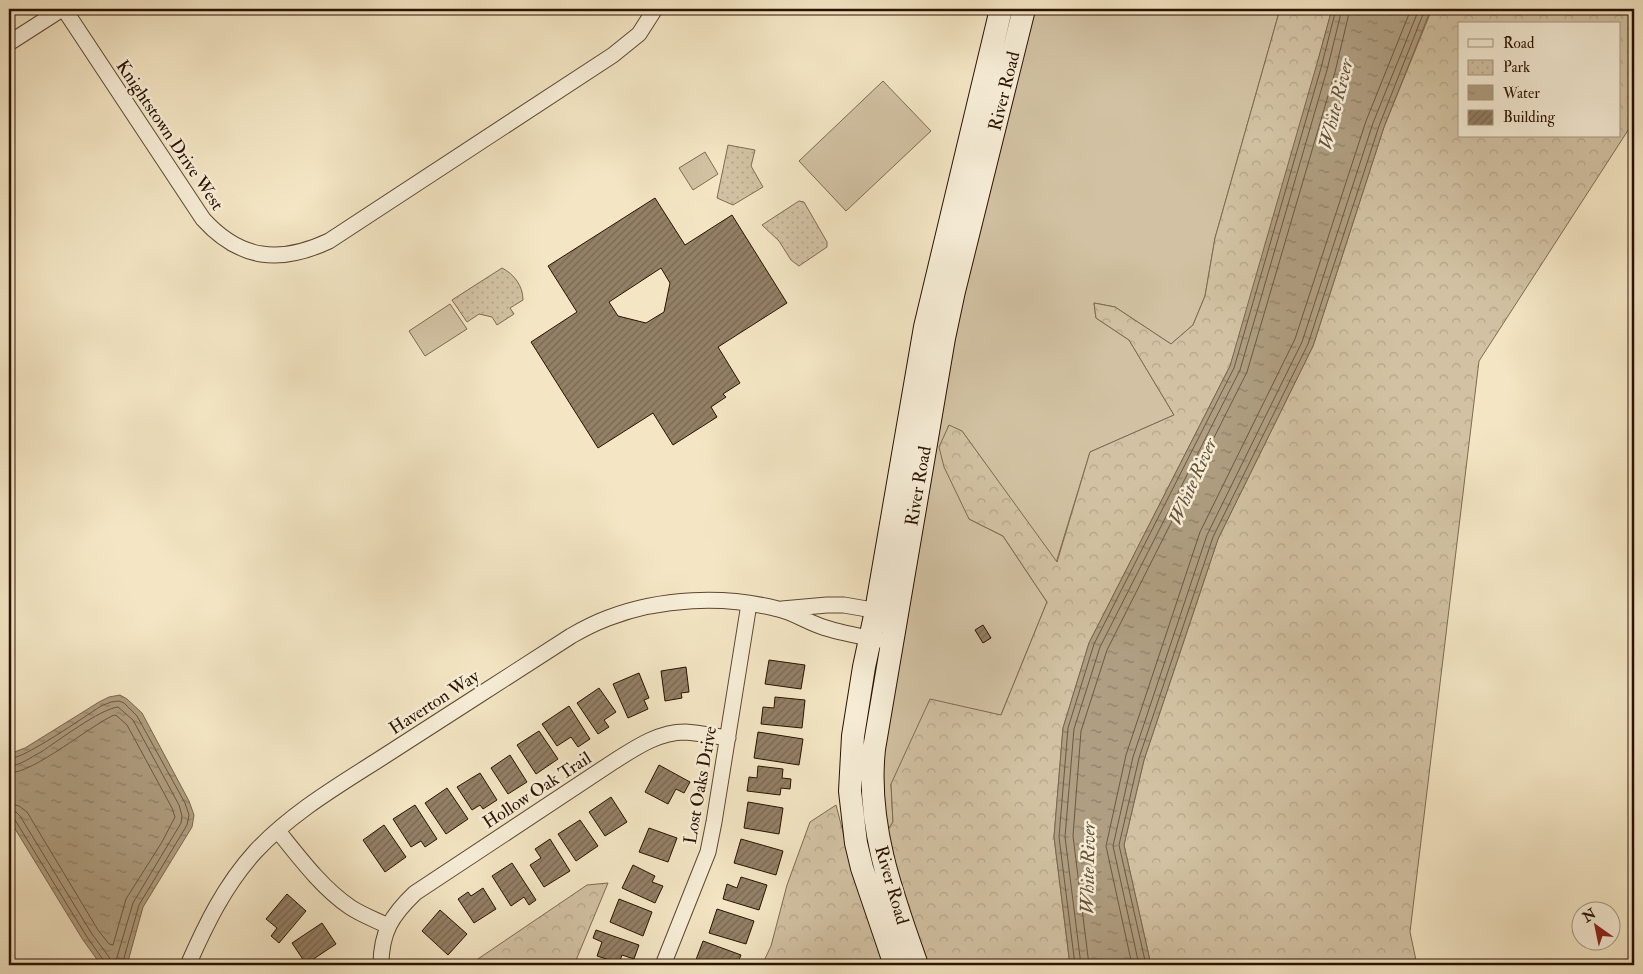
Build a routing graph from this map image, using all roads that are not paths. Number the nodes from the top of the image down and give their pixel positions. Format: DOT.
graph roads {
  1 [pos="63,9"];
  2 [pos="655,9"];
  3 [pos="1001,9"];
  4 [pos="1024,9"];
  5 [pos="9,43"];
  6 [pos="749,604"];
  7 [pos="778,609"];
  8 [pos="886,612"];
  9 [pos="870,638"];
  10 [pos="891,642"];
  11 [pos="728,738"];
  12 [pos="278,830"];
  13 [pos="388,926"];
  14 [pos="188,965"];
  15 [pos="381,965"];
  16 [pos="663,965"];
  17 [pos="895,965"];
  18 [pos="917,965"];
  1 -- 2 [label="street, Knightstown Drive West"];
  1 -- 5 [label="street"];
  3 -- 8 [label="main road, River Road"];
  4 -- 8 [label="main road, River Road"];
  6 -- 7 [label="street, Haverton Way"];
  6 -- 11 [label="street, Lost Oaks Drive"];
  6 -- 12 [label="street, Haverton Way"];
  7 -- 8 [label="street, Haverton Way"];
  7 -- 9 [label="street, Haverton Way"];
  8 -- 9 [label="main road, River Road"];
  8 -- 10 [label="main road, River Road"];
  9 -- 10 [label="street, Haverton Way"];
  9 -- 17 [label="main road, River Road"];
  10 -- 18 [label="main road, River Road"];
  11 -- 13 [label="street, Hollow Oak Trail"];
  11 -- 16 [label="street, Lost Oaks Drive"];
  12 -- 13 [label="street"];
  12 -- 14 [label="street, Haverton Way"];
  13 -- 15 [label="street, Hollow Oak Trail"];
}
